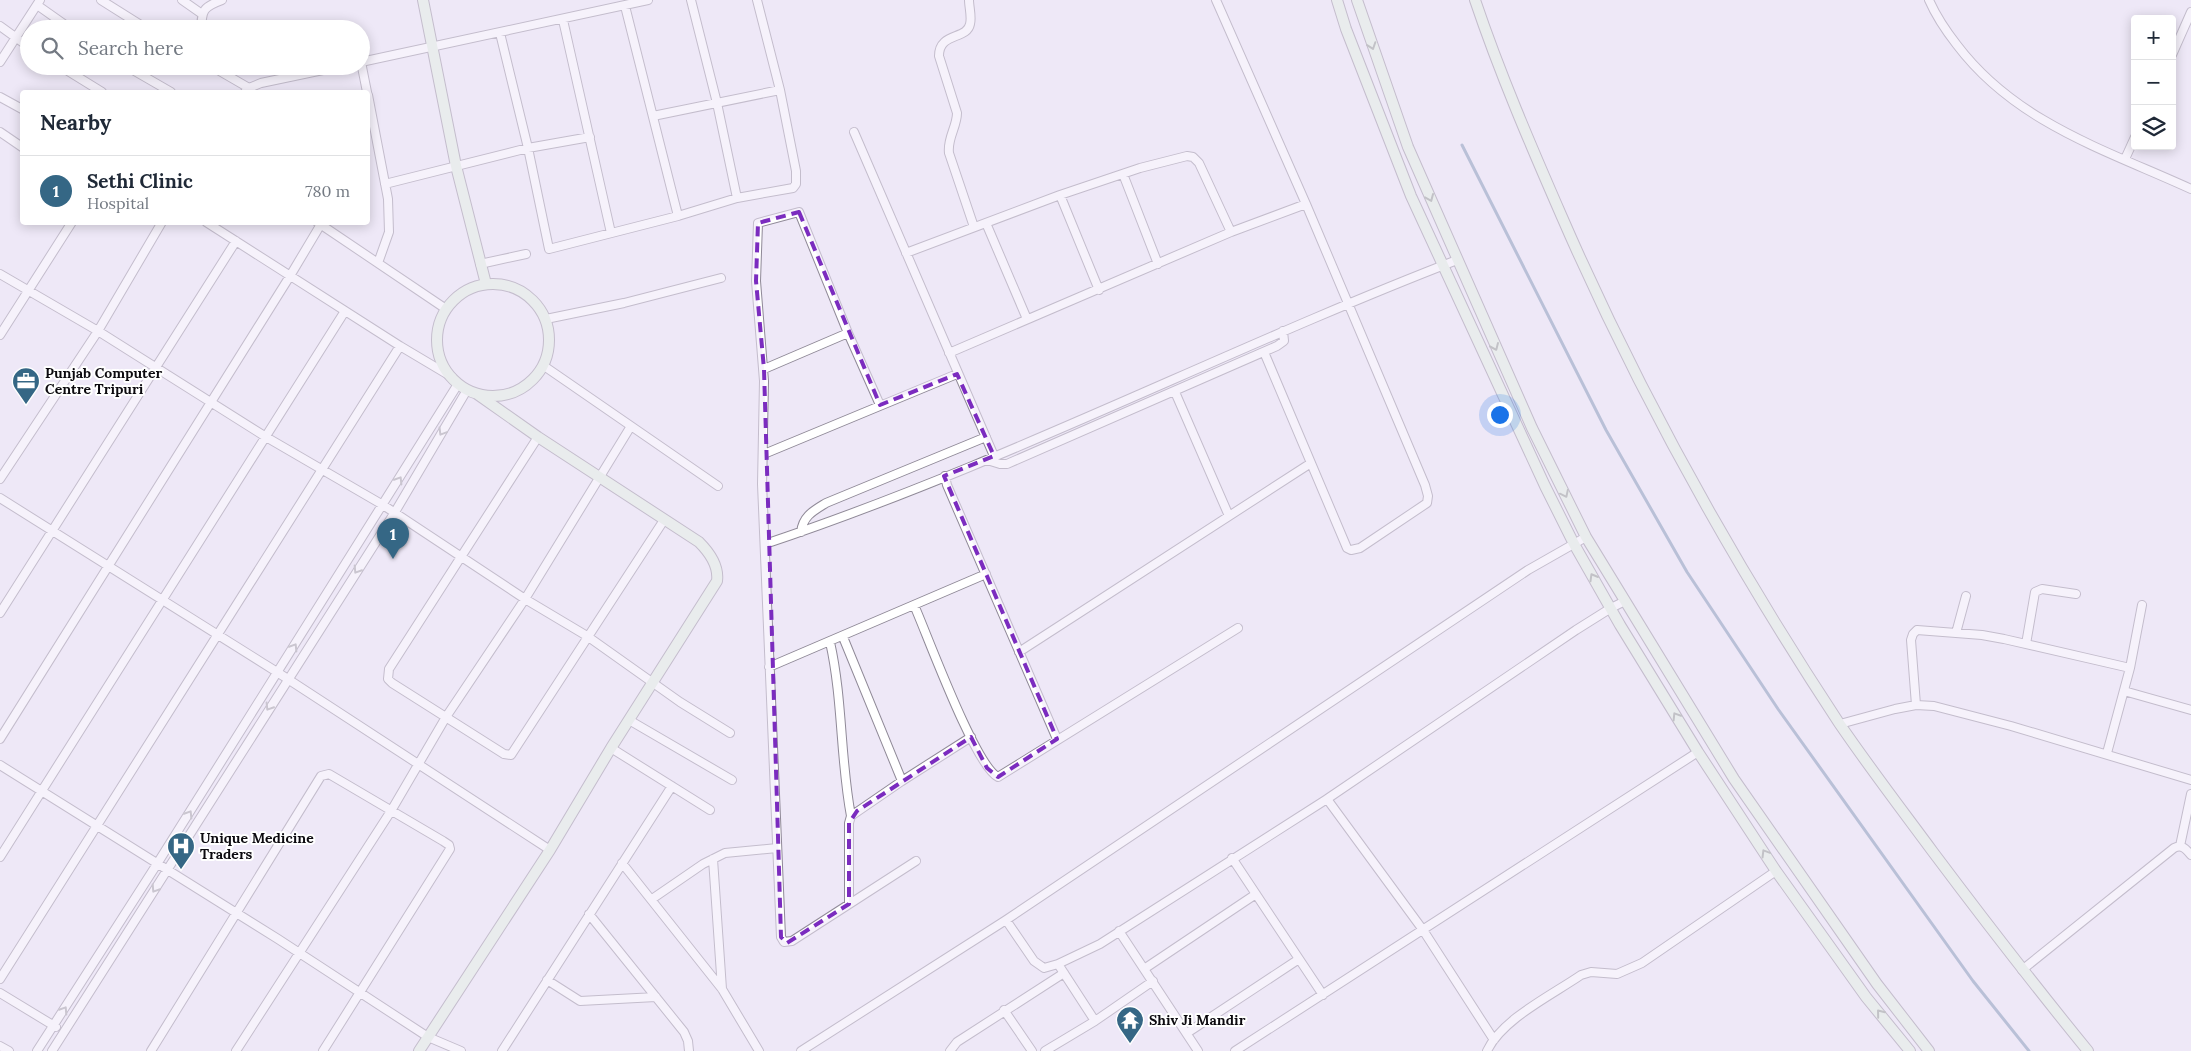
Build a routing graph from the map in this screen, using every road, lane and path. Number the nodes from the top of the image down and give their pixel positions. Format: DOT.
graph roads {
  1 [pos="101,0"];
  2 [pos="182,0"];
  3 [pos="222,0"];
  4 [pos="423,0"];
  5 [pos="648,0"];
  6 [pos="691,0"];
  7 [pos="757,0"];
  8 [pos="969,0"];
  9 [pos="1216,0"];
  10 [pos="1337,0"];
  11 [pos="1357,0"];
  12 [pos="1476,0"];
  13 [pos="1929,0"];
  14 [pos="38,2"];
  15 [pos="211,2"];
  16 [pos="625,6"];
  17 [pos="2191,12"];
  18 [pos="202,14"];
  19 [pos="26,20"];
  20 [pos="60,20"];
  21 [pos="133,20"];
  22 [pos="202,20"];
  23 [pos="563,20"];
  24 [pos="0,26"];
  25 [pos="20,30"];
  26 [pos="500,33"];
  27 [pos="2182,33"];
  28 [pos="2191,36"];
  29 [pos="15,38"];
  30 [pos="20,41"];
  31 [pos="2176,46"];
  32 [pos="434,47"];
  33 [pos="370,60"];
  34 [pos="0,62"];
  35 [pos="75,75"];
  36 [pos="142,75"];
  37 [pos="225,75"];
  38 [pos="299,75"];
  39 [pos="363,75"];
  40 [pos="99,90"];
  41 [pos="168,90"];
  42 [pos="247,90"];
  43 [pos="366,90"];
  44 [pos="780,90"];
  45 [pos="0,96"];
  46 [pos="717,104"];
  47 [pos="20,108"];
  48 [pos="653,116"];
  49 [pos="371,130"];
  50 [pos="0,132"];
  51 [pos="854,132"];
  52 [pos="590,137"];
  53 [pos="20,146"];
  54 [pos="2131,146"];
  55 [pos="528,148"];
  56 [pos="2125,159"];
  57 [pos="456,166"];
  58 [pos="1122,174"];
  59 [pos="385,184"];
  60 [pos="2191,189"];
  61 [pos="1060,195"];
  62 [pos="737,198"];
  63 [pos="1306,204"];
  64 [pos="678,216"];
  65 [pos="986,223"];
  66 [pos="70,225"];
  67 [pos="160,225"];
  68 [pos="211,225"];
  69 [pos="318,225"];
  70 [pos="322,225"];
  71 [pos="974,227"];
  72 [pos="1231,232"];
  73 [pos="611,233"];
  74 [pos="236,241"];
  75 [pos="906,253"];
  76 [pos="526,254"];
  77 [pos="1457,260"];
  78 [pos="378,263"];
  79 [pos="480,264"];
  80 [pos="1158,264"];
  81 [pos="1444,265"];
  82 [pos="0,274"];
  83 [pos="290,276"];
  84 [pos="721,278"];
  85 [pos="486,284"];
  86 [pos="1099,290"];
  87 [pos="29,292"];
  88 [pos="1348,303"];
  89 [pos="446,309"];
  90 [pos="345,311"];
  91 [pos="546,319"];
  92 [pos="1027,319"];
  93 [pos="98,331"];
  94 [pos="1283,331"];
  95 [pos="848,333"];
  96 [pos="0,335"];
  97 [pos="400,346"];
  98 [pos="1264,352"];
  99 [pos="949,353"];
  100 [pos="544,366"];
  101 [pos="157,368"];
  102 [pos="764,369"];
  103 [pos="957,374"];
  104 [pos="455,381"];
  105 [pos="467,390"];
  106 [pos="1175,392"];
  107 [pos="478,394"];
  108 [pos="212,401"];
  109 [pos="880,405"];
  110 [pos="631,426"];
  111 [pos="266,437"];
  112 [pos="538,437"];
  113 [pos="986,438"];
  114 [pos="764,454"];
  115 [pos="990,458"];
  116 [pos="1311,463"];
  117 [pos="321,469"];
  118 [pos="945,476"];
  119 [pos="600,478"];
  120 [pos="0,479"];
  121 [pos="718,486"];
  122 [pos="0,498"];
  123 [pos="383,505"];
  124 [pos="394,512"];
  125 [pos="1229,516"];
  126 [pos="664,520"];
  127 [pos="52,531"];
  128 [pos="801,532"];
  129 [pos="1586,537"];
  130 [pos="765,544"];
  131 [pos="1574,544"];
  132 [pos="462,557"];
  133 [pos="108,566"];
  134 [pos="986,574"];
  135 [pos="2076,594"];
  136 [pos="1966,596"];
  137 [pos="525,599"];
  138 [pos="162,600"];
  139 [pos="1625,601"];
  140 [pos="914,605"];
  141 [pos="2142,605"];
  142 [pos="1610,608"];
  143 [pos="0,613"];
  144 [pos="1238,628"];
  145 [pos="1956,633"];
  146 [pos="218,635"];
  147 [pos="587,636"];
  148 [pos="843,637"];
  149 [pos="830,642"];
  150 [pos="2026,644"];
  151 [pos="1019,652"];
  152 [pos="769,667"];
  153 [pos="2130,668"];
  154 [pos="277,672"];
  155 [pos="287,679"];
  156 [pos="652,682"];
  157 [pos="2124,691"];
  158 [pos="1916,705"];
  159 [pos="2191,710"];
  160 [pos="446,716"];
  161 [pos="629,720"];
  162 [pos="1840,724"];
  163 [pos="730,733"];
  164 [pos="971,737"];
  165 [pos="0,739"];
  166 [pos="1057,739"];
  167 [pos="612,748"];
  168 [pos="1698,752"];
  169 [pos="2107,753"];
  170 [pos="419,764"];
  171 [pos="0,765"];
  172 [pos="732,780"];
  173 [pos="2191,780"];
  174 [pos="902,781"];
  175 [pos="672,786"];
  176 [pos="41,791"];
  177 [pos="2191,794"];
  178 [pos="1327,799"];
  179 [pos="710,810"];
  180 [pos="390,811"];
  181 [pos="852,816"];
  182 [pos="98,826"];
  183 [pos="2180,846"];
  184 [pos="778,848"];
  185 [pos="550,850"];
  186 [pos="2191,855"];
  187 [pos="0,857"];
  188 [pos="1232,858"];
  189 [pos="713,859"];
  190 [pos="916,861"];
  191 [pos="622,863"];
  192 [pos="157,864"];
  193 [pos="168,870"];
  194 [pos="1776,871"];
  195 [pos="1256,894"];
  196 [pos="652,899"];
  197 [pos="849,904"];
  198 [pos="237,914"];
  199 [pos="590,914"];
  200 [pos="1006,920"];
  201 [pos="1423,930"];
  202 [pos="1119,931"];
  203 [pos="298,953"];
  204 [pos="1298,959"];
  205 [pos="1058,964"];
  206 [pos="1144,969"];
  207 [pos="2022,970"];
  208 [pos="1064,973"];
  209 [pos="0,980"];
  210 [pos="547,980"];
  211 [pos="1153,981"];
  212 [pos="722,989"];
  213 [pos="0,993"];
  214 [pos="360,994"];
  215 [pos="1323,995"];
  216 [pos="656,997"];
  217 [pos="1004,1010"];
  218 [pos="1095,1021"];
  219 [pos="53,1026"];
  220 [pos="64,1033"];
  221 [pos="1187,1033"];
  222 [pos="428,1037"];
  223 [pos="1494,1040"];
  224 [pos="0,1046"];
  225 [pos="9,1051"];
  226 [pos="37,1051"];
  227 [pos="52,1051"];
  228 [pos="151,1051"];
  229 [pos="236,1051"];
  230 [pos="323,1051"];
  231 [pos="419,1051"];
  232 [pos="461,1051"];
  233 [pos="502,1051"];
  234 [pos="689,1051"];
  235 [pos="759,1051"];
  236 [pos="802,1051"];
  237 [pos="950,1051"];
  238 [pos="1032,1051"];
  239 [pos="1045,1051"];
  240 [pos="1198,1051"];
  241 [pos="1235,1051"];
  242 [pos="1487,1051"];
  243 [pos="1910,1051"];
  244 [pos="1929,1051"];
  245 [pos="2088,1051"];
  1 -- 21 [label="street"];
  2 -- 18 [label="street"];
  3 -- 15 [label="street"];
  4 -- 32 [label="main road"];
  5 -- 16 [label="street"];
  6 -- 46 [label="street"];
  7 -- 44 [label="street"];
  8 -- 71 [label="street"];
  9 -- 63 [label="street"];
  10 -- 81 [label="main road"];
  11 -- 77 [label="main road, one-way"];
  12 -- 162 [label="main road"];
  13 -- 56 [label="street"];
  14 -- 19 [label="street"];
  14 -- 20 [label="street"];
  15 -- 18 [label="street"];
  16 -- 23 [label="street"];
  16 -- 48 [label="street"];
  17 -- 27 [label="street"];
  18 -- 22 [label="street"];
  23 -- 26 [label="street"];
  23 -- 52 [label="street"];
  24 -- 29 [label="street"];
  25 -- 29 [label="street"];
  26 -- 32 [label="street"];
  26 -- 55 [label="street"];
  27 -- 28 [label="street"];
  27 -- 31 [label="street"];
  29 -- 30 [label="street"];
  29 -- 34 [label="street"];
  32 -- 33 [label="street"];
  32 -- 57 [label="main road"];
  35 -- 40 [label="street"];
  36 -- 41 [label="street"];
  37 -- 42 [label="street"];
  38 -- 42 [label="street"];
  39 -- 43 [label="street"];
  44 -- 46 [label="street"];
  44 -- 62 [label="street"];
  45 -- 47 [label="street"];
  46 -- 48 [label="street"];
  46 -- 62 [label="street"];
  48 -- 64 [label="street"];
  49 -- 59 [label="street"];
  50 -- 53 [label="street"];
  51 -- 75 [label="street"];
  52 -- 55 [label="street"];
  52 -- 73 [label="street"];
  54 -- 56 [label="street"];
  55 -- 57 [label="street"];
  55 -- 73 [label="street"];
  56 -- 60 [label="street"];
  57 -- 59 [label="street"];
  57 -- 79 [label="main road"];
  58 -- 61 [label="street"];
  58 -- 72 [label="street"];
  58 -- 80 [label="street"];
  59 -- 78 [label="street"];
  61 -- 65 [label="street"];
  61 -- 86 [label="street"];
  62 -- 64 [label="street"];
  63 -- 72 [label="street"];
  63 -- 88 [label="street"];
  64 -- 73 [label="street"];
  65 -- 71 [label="street"];
  65 -- 92 [label="street"];
  66 -- 87 [label="street"];
  67 -- 93 [label="street"];
  68 -- 74 [label="street"];
  69 -- 83 [label="street"];
  70 -- 78 [label="street"];
  71 -- 75 [label="street"];
  72 -- 80 [label="street"];
  74 -- 83 [label="street"];
  74 -- 101 [label="street"];
  75 -- 99 [label="street"];
  76 -- 79 [label="street"];
  77 -- 81 [label="street"];
  77 -- 129 [label="main road, one-way"];
  78 -- 89 [label="street"];
  79 -- 85 [label="main road"];
  80 -- 86 [label="street"];
  81 -- 88 [label="street"];
  81 -- 131 [label="main road"];
  82 -- 87 [label="street"];
  83 -- 90 [label="street"];
  83 -- 108 [label="street"];
  84 -- 91 [label="street"];
  85 -- 89 [label="main road"];
  85 -- 91 [label="main road"];
  86 -- 92 [label="street"];
  87 -- 93 [label="street"];
  87 -- 96 [label="street"];
  88 -- 94 [label="street"];
  88 -- 116 [label="street"];
  89 -- 104 [label="main road"];
  90 -- 97 [label="street"];
  90 -- 111 [label="street"];
  91 -- 100 [label="main road"];
  92 -- 99 [label="street"];
  93 -- 101 [label="street"];
  93 -- 120 [label="street"];
  94 -- 98 [label="street"];
  94 -- 115 [label="street"];
  95 -- 102 [label="street"];
  95 -- 102 [label="street"];
  95 -- 109 [label="street"];
  97 -- 104 [label="street"];
  97 -- 117 [label="street"];
  98 -- 106 [label="street"];
  98 -- 116 [label="street"];
  99 -- 103 [label="street"];
  100 -- 107 [label="main road"];
  100 -- 110 [label="street"];
  101 -- 108 [label="street"];
  101 -- 127 [label="street"];
  102 -- 114 [label="street"];
  103 -- 109 [label="street"];
  103 -- 113 [label="street"];
  104 -- 105 [label="main road"];
  123 -- 104 [label="street, one-way"];
  105 -- 107 [label="main road"];
  105 -- 124 [label="street, one-way"];
  106 -- 115 [label="street"];
  106 -- 125 [label="street"];
  107 -- 112 [label="main road"];
  108 -- 111 [label="street"];
  108 -- 133 [label="street"];
  109 -- 114 [label="street"];
  110 -- 119 [label="street"];
  110 -- 121 [label="street"];
  111 -- 117 [label="street"];
  111 -- 138 [label="street"];
  112 -- 119 [label="main road"];
  112 -- 132 [label="street"];
  113 -- 115 [label="street"];
  113 -- 128 [label="street"];
  114 -- 130 [label="street"];
  115 -- 118 [label="street"];
  116 -- 125 [label="street"];
  117 -- 123 [label="street"];
  117 -- 146 [label="street"];
  118 -- 128 [label="street"];
  118 -- 134 [label="street"];
  119 -- 126 [label="main road"];
  119 -- 137 [label="street"];
  122 -- 127 [label="street"];
  123 -- 124 [label="street"];
  154 -- 123 [label="street, one-way"];
  124 -- 132 [label="street"];
  124 -- 155 [label="street, one-way"];
  125 -- 151 [label="street"];
  126 -- 147 [label="street"];
  126 -- 156 [label="main road"];
  127 -- 133 [label="street"];
  127 -- 143 [label="street"];
  128 -- 130 [label="street"];
  129 -- 131 [label="street"];
  129 -- 139 [label="main road"];
  130 -- 152 [label="street"];
  142 -- 131 [label="main road, one-way"];
  131 -- 200 [label="street"];
  132 -- 137 [label="street"];
  132 -- 160 [label="street"];
  133 -- 138 [label="street"];
  133 -- 165 [label="street"];
  134 -- 140 [label="street"];
  134 -- 151 [label="street"];
  135 -- 150 [label="street"];
  136 -- 145 [label="street"];
  137 -- 147 [label="street"];
  137 -- 160 [label="street"];
  138 -- 146 [label="street"];
  138 -- 176 [label="street"];
  139 -- 142 [label="street"];
  139 -- 244 [label="main road"];
  140 -- 148 [label="street"];
  140 -- 164 [label="street"];
  141 -- 153 [label="street"];
  168 -- 142 [label="main road, one-way"];
  142 -- 178 [label="street"];
  144 -- 166 [label="street"];
  145 -- 150 [label="street"];
  145 -- 158 [label="street"];
  146 -- 154 [label="street"];
  146 -- 182 [label="street"];
  147 -- 156 [label="street"];
  147 -- 160 [label="street"];
  148 -- 149 [label="street"];
  148 -- 174 [label="street"];
  149 -- 152 [label="street"];
  149 -- 181 [label="street"];
  150 -- 153 [label="street"];
  151 -- 166 [label="street"];
  152 -- 184 [label="street"];
  153 -- 157 [label="street"];
  154 -- 155 [label="street"];
  192 -- 154 [label="street, one-way"];
  155 -- 170 [label="street"];
  155 -- 193 [label="street, one-way"];
  156 -- 161 [label="main road"];
  156 -- 163 [label="street"];
  157 -- 159 [label="street"];
  157 -- 169 [label="street"];
  158 -- 162 [label="street"];
  158 -- 169 [label="street"];
  160 -- 170 [label="street"];
  161 -- 167 [label="main road"];
  161 -- 172 [label="street"];
  162 -- 207 [label="main road"];
  164 -- 166 [label="street"];
  164 -- 174 [label="street"];
  167 -- 175 [label="street"];
  167 -- 185 [label="main road"];
  194 -- 168 [label="main road, one-way"];
  168 -- 201 [label="street"];
  169 -- 173 [label="street"];
  170 -- 180 [label="street"];
  170 -- 185 [label="street"];
  171 -- 176 [label="street"];
  174 -- 181 [label="street"];
  175 -- 179 [label="street"];
  175 -- 191 [label="street"];
  176 -- 182 [label="street"];
  176 -- 187 [label="street"];
  177 -- 183 [label="street"];
  178 -- 188 [label="street"];
  178 -- 201 [label="street"];
  180 -- 198 [label="street"];
  180 -- 203 [label="street"];
  180 -- 214 [label="street"];
  181 -- 197 [label="street"];
  182 -- 192 [label="street"];
  182 -- 209 [label="street"];
  183 -- 186 [label="street"];
  183 -- 207 [label="street"];
  184 -- 189 [label="street"];
  184 -- 197 [label="street"];
  185 -- 222 [label="main road"];
  188 -- 195 [label="street"];
  188 -- 202 [label="street"];
  189 -- 196 [label="street"];
  189 -- 212 [label="street"];
  190 -- 197 [label="street"];
  191 -- 196 [label="street"];
  191 -- 199 [label="street"];
  192 -- 193 [label="street"];
  219 -- 192 [label="street, one-way"];
  193 -- 198 [label="street"];
  193 -- 220 [label="street, one-way"];
  194 -- 223 [label="street"];
  243 -- 194 [label="main road, one-way"];
  195 -- 204 [label="street"];
  195 -- 206 [label="street"];
  196 -- 212 [label="street"];
  198 -- 203 [label="street"];
  198 -- 228 [label="street"];
  199 -- 210 [label="street"];
  199 -- 216 [label="street"];
  200 -- 205 [label="street"];
  200 -- 236 [label="street"];
  201 -- 215 [label="street"];
  201 -- 223 [label="street"];
  202 -- 205 [label="street"];
  202 -- 206 [label="street"];
  203 -- 214 [label="street"];
  203 -- 229 [label="street"];
  204 -- 215 [label="street"];
  204 -- 221 [label="street"];
  205 -- 208 [label="street"];
  206 -- 211 [label="street"];
  207 -- 245 [label="main road"];
  208 -- 217 [label="street"];
  208 -- 218 [label="street"];
  210 -- 216 [label="street"];
  210 -- 233 [label="street"];
  211 -- 218 [label="street"];
  211 -- 221 [label="street"];
  212 -- 235 [label="street"];
  213 -- 219 [label="street"];
  214 -- 222 [label="street"];
  214 -- 230 [label="street"];
  215 -- 241 [label="street"];
  216 -- 234 [label="street"];
  217 -- 237 [label="street"];
  217 -- 238 [label="street"];
  218 -- 239 [label="street"];
  219 -- 220 [label="street"];
  219 -- 226 [label="street"];
  220 -- 227 [label="street"];
  221 -- 240 [label="street"];
  222 -- 231 [label="main road"];
  222 -- 232 [label="street"];
  223 -- 242 [label="street"];
  224 -- 225 [label="street"];
}
